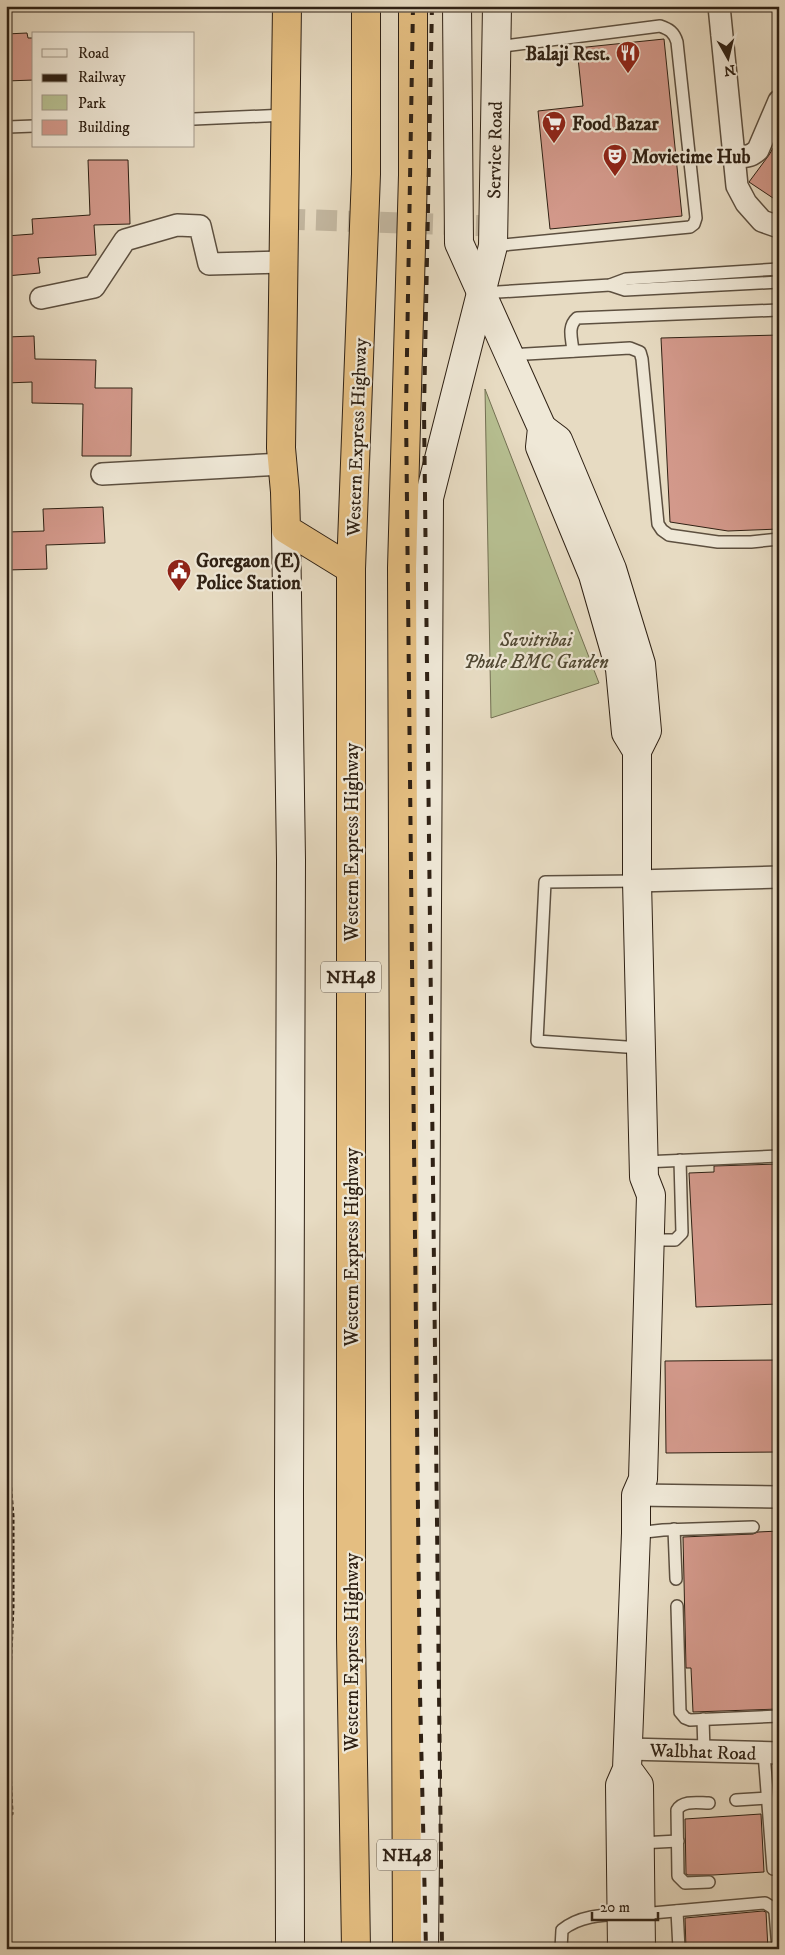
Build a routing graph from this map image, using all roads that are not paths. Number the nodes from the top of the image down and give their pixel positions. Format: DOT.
graph roads {
  1 [pos="287,6"];
  2 [pos="366,6"];
  3 [pos="413,6"];
  4 [pos="456,6"];
  5 [pos="497,6"];
  6 [pos="719,6"];
  7 [pos="496,47"];
  8 [pos="779,101"];
  9 [pos="286,115"];
  10 [pos="195,119"];
  11 [pos="32,126"];
  12 [pos="8,128"];
  13 [pos="734,157"];
  14 [pos="779,227"];
  15 [pos="492,246"];
  16 [pos="284,262"];
  17 [pos="779,269"];
  18 [pos="779,282"];
  19 [pos="610,285"];
  20 [pos="480,293"];
  21 [pos="41,298"];
  22 [pos="779,310"];
  23 [pos="573,351"];
  24 [pos="509,356"];
  25 [pos="283,464"];
  26 [pos="102,474"];
  27 [pos="286,529"];
  28 [pos="779,539"];
  29 [pos="350,569"];
  30 [pos="779,877"];
  31 [pos="637,881"];
  32 [pos="641,1048"];
  33 [pos="779,1156"];
  34 [pos="680,1160"];
  35 [pos="644,1170"];
  36 [pos="649,1240"];
  37 [pos="638,1382"];
  38 [pos="636,1496"];
  39 [pos="779,1497"];
  40 [pos="753,1526"];
  41 [pos="674,1530"];
  42 [pos="636,1533"];
  43 [pos="676,1579"];
  44 [pos="677,1606"];
  45 [pos="779,1716"];
  46 [pos="703,1719"];
  47 [pos="704,1751"];
  48 [pos="771,1753"];
  49 [pos="628,1759"];
  50 [pos="767,1798"];
  51 [pos="736,1800"];
  52 [pos="709,1802"];
  53 [pos="678,1842"];
  54 [pos="640,1843"];
  55 [pos="773,1869"];
  56 [pos="709,1882"];
  57 [pos="677,1911"];
  58 [pos="630,1914"];
  59 [pos="290,1949"];
  60 [pos="356,1949"];
  61 [pos="407,1949"];
  62 [pos="424,1949"];
  63 [pos="561,1949"];
  64 [pos="622,1949"];
  65 [pos="641,1949"];
  66 [pos="679,1949"];
  67 [pos="778,1949"];
  1 -- 9 [label="highway"];
  2 -- 29 [label="highway, Western Express Highway / NH48"];
  3 -- 61 [label="highway, NH48"];
  4 -- 20 [label="main road"];
  5 -- 7 [label="main road, Service Road"];
  6 -- 13 [label="street"];
  7 -- 15 [label="main road, Service Road"];
  7 -- 15 [label="lane"];
  8 -- 13 [label="street"];
  9 -- 10 [label="lane"];
  9 -- 16 [label="highway"];
  11 -- 12 [label="lane"];
  13 -- 14 [label="street"];
  15 -- 20 [label="main road, Service Road"];
  16 -- 21 [label="street"];
  16 -- 25 [label="highway"];
  17 -- 19 [label="lane"];
  18 -- 19 [label="lane"];
  19 -- 20 [label="lane"];
  20 -- 24 [label="main road"];
  20 -- 62 [label="main road, Service Road"];
  22 -- 23 [label="lane"];
  23 -- 24 [label="lane"];
  23 -- 28 [label="lane"];
  24 -- 31 [label="main road"];
  25 -- 26 [label="street"];
  25 -- 27 [label="highway"];
  27 -- 29 [label="highway"];
  27 -- 59 [label="main road"];
  29 -- 60 [label="highway, Western Express Highway / NH48"];
  30 -- 31 [label="street"];
  31 -- 32 [label="main road"];
  31 -- 32 [label="lane"];
  32 -- 35 [label="main road"];
  33 -- 34 [label="lane"];
  34 -- 35 [label="lane"];
  34 -- 36 [label="lane"];
  35 -- 36 [label="main road"];
  35 -- 37 [label="main road"];
  36 -- 37 [label="main road"];
  37 -- 38 [label="main road"];
  38 -- 39 [label="street"];
  38 -- 42 [label="main road"];
  40 -- 41 [label="lane"];
  41 -- 42 [label="lane"];
  41 -- 43 [label="lane"];
  42 -- 49 [label="main road"];
  44 -- 46 [label="lane"];
  45 -- 46 [label="lane"];
  46 -- 47 [label="lane"];
  47 -- 48 [label="street, Walbhat Road"];
  47 -- 49 [label="street, Walbhat Road"];
  48 -- 50 [label="lane"];
  49 -- 54 [label="main road"];
  49 -- 58 [label="main road"];
  50 -- 51 [label="lane"];
  50 -- 55 [label="lane"];
  52 -- 53 [label="lane"];
  53 -- 54 [label="lane"];
  53 -- 56 [label="lane"];
  54 -- 58 [label="main road"];
  57 -- 58 [label="lane"];
  57 -- 66 [label="lane"];
  57 -- 67 [label="lane"];
  58 -- 63 [label="lane"];
  58 -- 64 [label="main road"];
  58 -- 65 [label="main road"];
}
